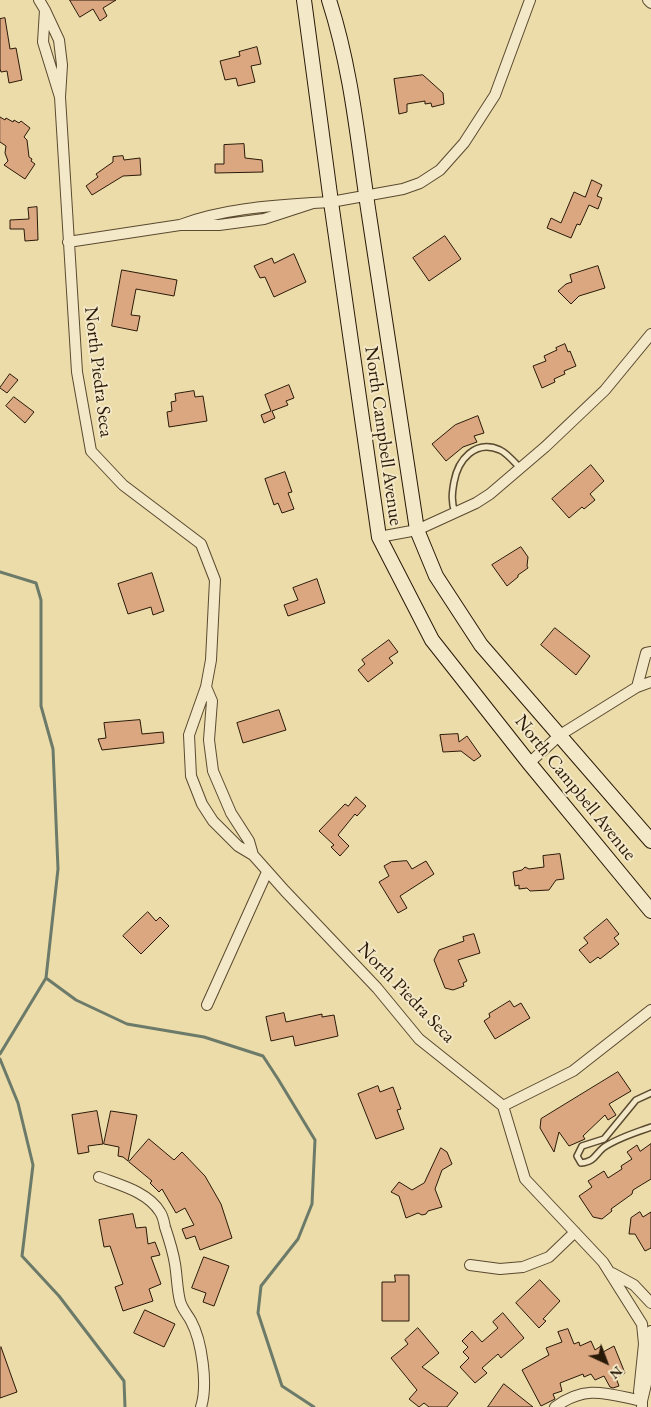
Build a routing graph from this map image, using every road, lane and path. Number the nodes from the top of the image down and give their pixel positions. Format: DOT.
graph roads {
  1 [pos="39,0"];
  2 [pos="304,0"];
  3 [pos="329,0"];
  4 [pos="530,0"];
  5 [pos="648,0"];
  6 [pos="651,2"];
  7 [pos="45,10"];
  8 [pos="60,96"];
  9 [pos="366,196"];
  10 [pos="331,202"];
  11 [pos="68,242"];
  12 [pos="651,334"];
  13 [pos="520,468"];
  14 [pos="455,512"];
  15 [pos="417,530"];
  16 [pos="379,538"];
  17 [pos="651,652"];
  18 [pos="651,682"];
  19 [pos="637,686"];
  20 [pos="206,687"];
  21 [pos="560,735"];
  22 [pos="528,764"];
  23 [pos="651,840"];
  24 [pos="253,855"];
  25 [pos="267,872"];
  26 [pos="651,911"];
  27 [pos="207,1005"];
  28 [pos="651,1010"];
  29 [pos="651,1093"];
  30 [pos="503,1106"];
  31 [pos="651,1127"];
  32 [pos="98,1177"];
  33 [pos="575,1232"];
  34 [pos="470,1265"];
  35 [pos="611,1272"];
  36 [pos="651,1303"];
  37 [pos="648,1330"];
  38 [pos="642,1404"];
  39 [pos="201,1407"];
  40 [pos="555,1407"];
  1 -- 7 [label="street, North Piedra Seca"];
  2 -- 10 [label="main road, North Campbell Avenue"];
  3 -- 9 [label="main road, North Campbell Avenue"];
  4 -- 9 [label="street"];
  5 -- 6 [label="street"];
  7 -- 8 [label="street, North Piedra Seca"];
  7 -- 8 [label="street, North Piedra Seca"];
  8 -- 11 [label="street, North Piedra Seca"];
  9 -- 10 [label="street"];
  9 -- 15 [label="main road, North Campbell Avenue"];
  10 -- 11 [label="street"];
  10 -- 16 [label="main road, North Campbell Avenue"];
  11 -- 20 [label="street, North Piedra Seca"];
  12 -- 13 [label="street"];
  13 -- 14 [label="street"];
  13 -- 14 [label="lane"];
  14 -- 15 [label="street"];
  15 -- 16 [label="street"];
  15 -- 21 [label="main road, North Campbell Avenue"];
  16 -- 22 [label="main road, North Campbell Avenue"];
  17 -- 19 [label="street"];
  18 -- 19 [label="street"];
  19 -- 21 [label="street"];
  20 -- 24 [label="street, North Piedra Seca"];
  20 -- 24 [label="street, North Piedra Seca"];
  21 -- 22 [label="street"];
  21 -- 23 [label="main road, North Campbell Avenue"];
  22 -- 26 [label="main road, North Campbell Avenue"];
  24 -- 25 [label="street, North Piedra Seca"];
  25 -- 27 [label="street"];
  25 -- 30 [label="street, North Piedra Seca"];
  28 -- 30 [label="street"];
  29 -- 31 [label="lane"];
  30 -- 33 [label="street"];
  32 -- 39 [label="street"];
  33 -- 34 [label="street"];
  33 -- 35 [label="street"];
  35 -- 36 [label="street"];
  35 -- 37 [label="street"];
  37 -- 38 [label="street"];
  38 -- 40 [label="street"];
}
